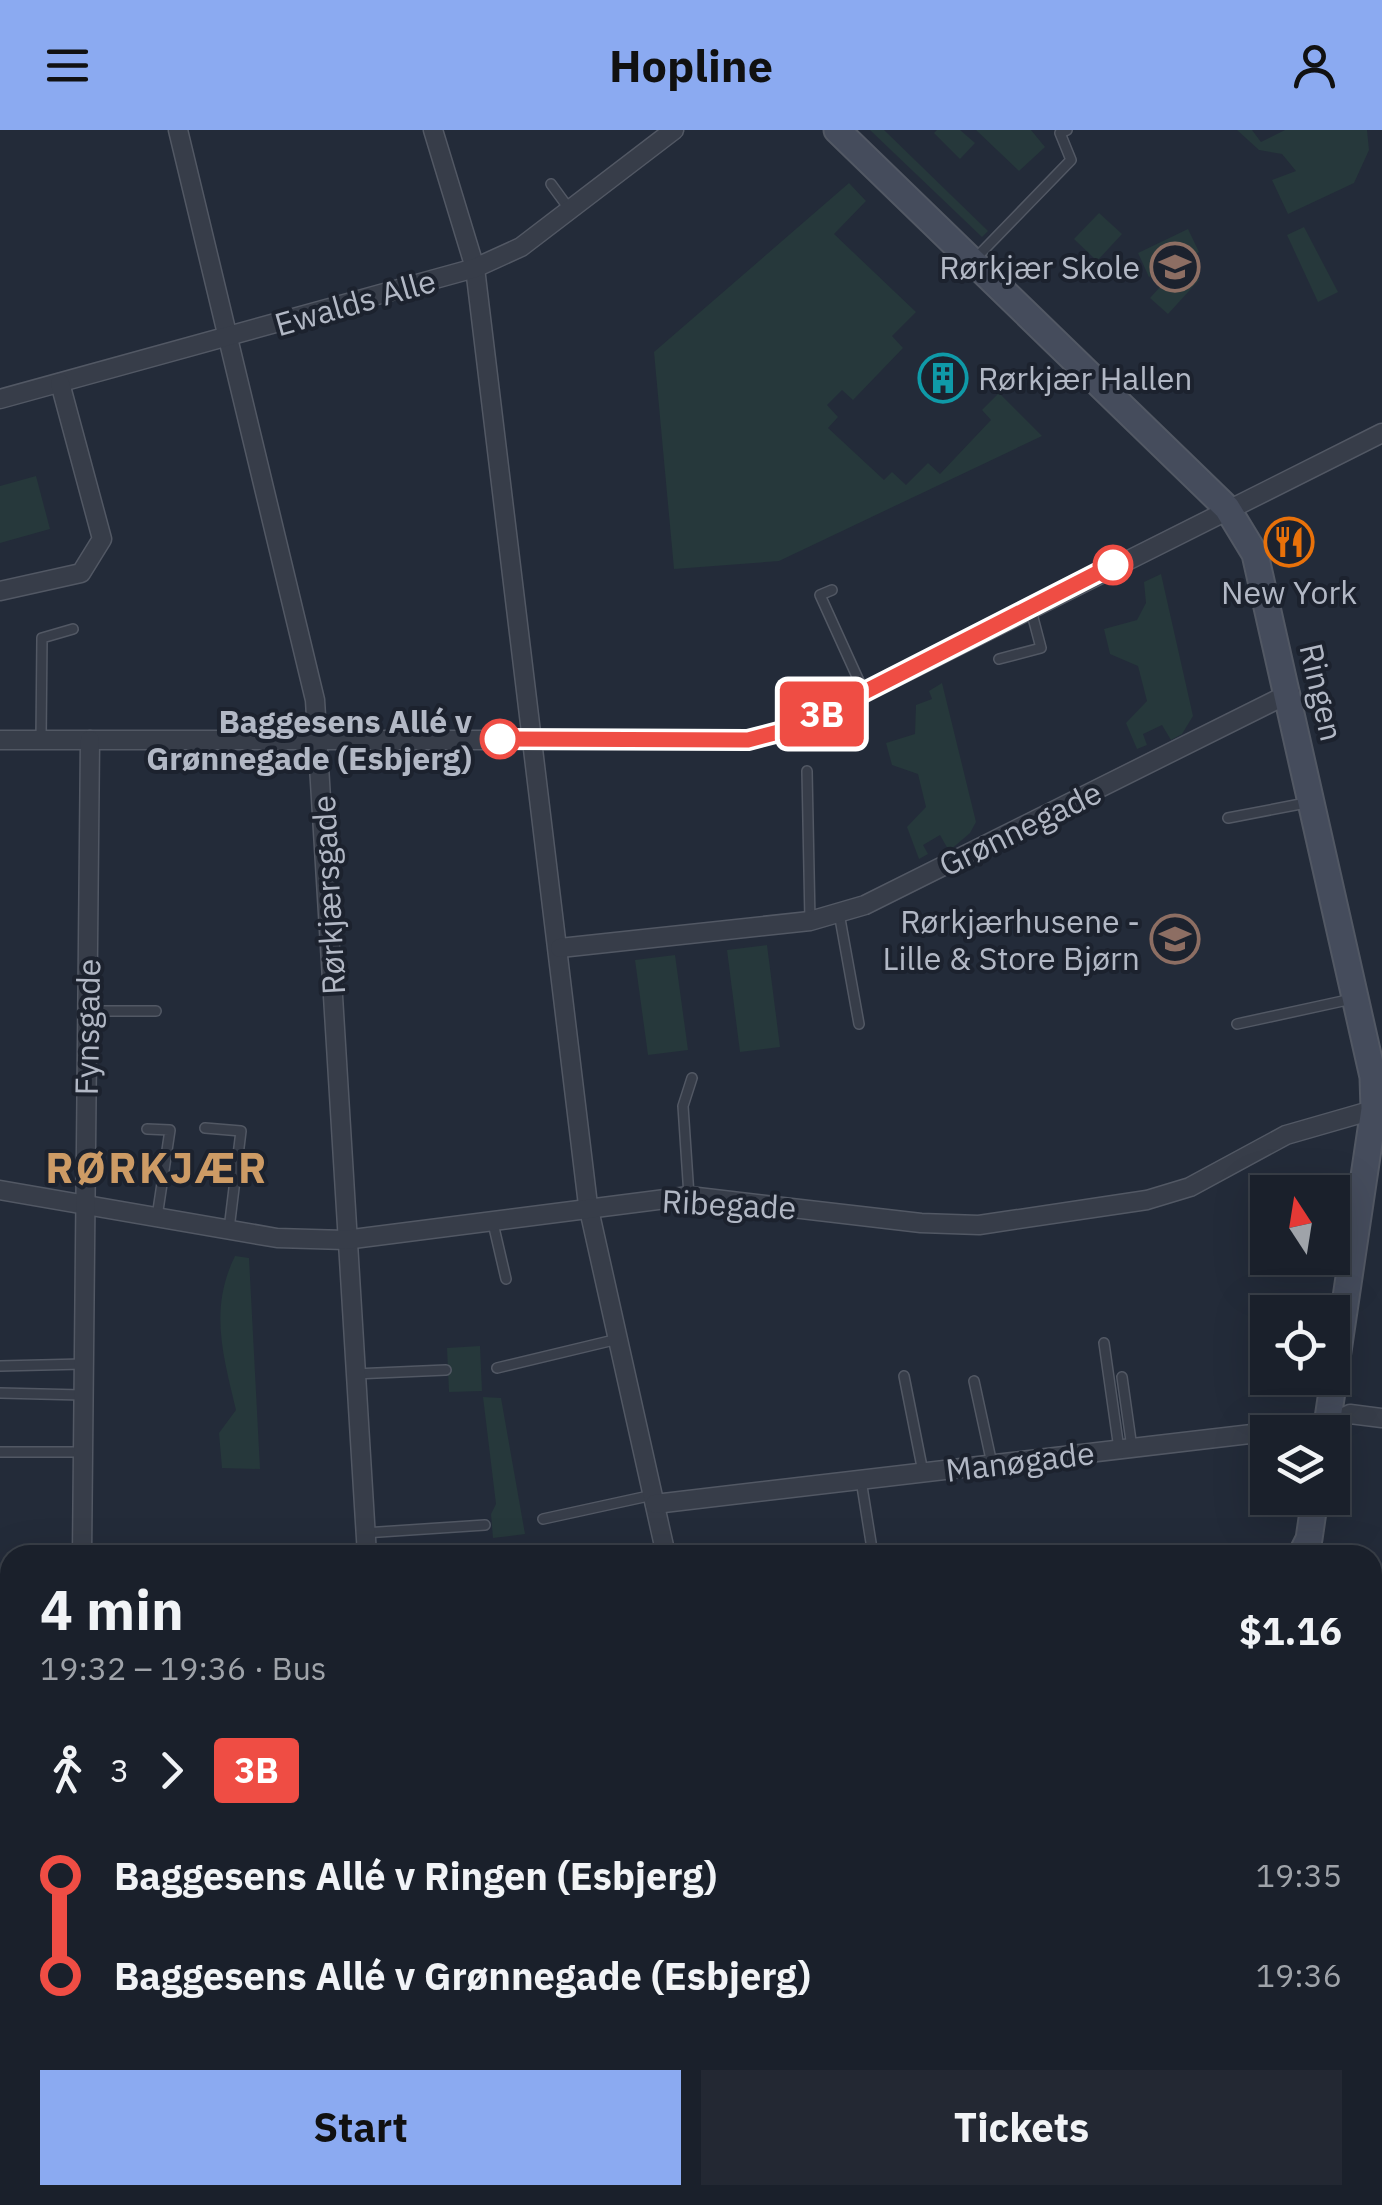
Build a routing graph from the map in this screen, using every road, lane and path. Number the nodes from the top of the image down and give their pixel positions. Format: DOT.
graph roads {
  1 [pos="178,130"];
  2 [pos="433,130"];
  3 [pos="674,130"];
  4 [pos="837,130"];
  5 [pos="1066,130"];
  6 [pos="552,184"];
  7 [pos="570,210"];
  8 [pos="973,261"];
  9 [pos="475,268"];
  10 [pos="226,338"];
  11 [pos="60,383"];
  12 [pos="0,399"];
  13 [pos="1382,433"];
  14 [pos="1227,508"];
  15 [pos="832,590"];
  16 [pos="0,591"];
  17 [pos="1030,608"];
  18 [pos="73,629"];
  19 [pos="999,659"];
  20 [pos="864,692"];
  21 [pos="1290,693"];
  22 [pos="535,738"];
  23 [pos="0,740"];
  24 [pos="41,740"];
  25 [pos="90,740"];
  26 [pos="321,742"];
  27 [pos="807,771"];
  28 [pos="1313,801"];
  29 [pos="1228,818"];
  30 [pos="838,913"];
  31 [pos="810,921"];
  32 [pos="560,948"];
  33 [pos="1356,998"];
  34 [pos="87,1010"];
  35 [pos="156,1010"];
  36 [pos="859,1024"];
  37 [pos="1237,1024"];
  38 [pos="692,1078"];
  39 [pos="1378,1108"];
  40 [pos="205,1128"];
  41 [pos="147,1129"];
  42 [pos="0,1190"];
  43 [pos="689,1196"];
  44 [pos="84,1204"];
  45 [pos="588,1205"];
  46 [pos="157,1217"];
  47 [pos="492,1219"];
  48 [pos="229,1230"];
  49 [pos="345,1240"];
  50 [pos="506,1279"];
  51 [pos="618,1339"];
  52 [pos="1104,1343"];
  53 [pos="83,1364"];
  54 [pos="0,1366"];
  55 [pos="497,1368"];
  56 [pos="446,1370"];
  57 [pos="354,1374"];
  58 [pos="904,1376"];
  59 [pos="1122,1377"];
  60 [pos="974,1381"];
  61 [pos="0,1393"];
  62 [pos="83,1395"];
  63 [pos="1329,1415"];
  64 [pos="1348,1415"];
  65 [pos="1382,1418"];
  66 [pos="1250,1436"];
  67 [pos="1126,1448"];
  68 [pos="0,1452"];
  69 [pos="83,1452"];
  70 [pos="992,1464"];
  71 [pos="924,1472"];
  72 [pos="861,1480"];
  73 [pos="654,1500"];
  74 [pos="1313,1515"];
  75 [pos="543,1519"];
  76 [pos="485,1525"];
  77 [pos="364,1533"];
  78 [pos="82,1545"];
  79 [pos="365,1545"];
  80 [pos="664,1545"];
  81 [pos="871,1545"];
  82 [pos="1305,1545"];
  83 [pos="1333,2205"];
  84 [pos="1352,2205"];
  1 -- 10 [label="street, Rørkjærsgade"];
  2 -- 9 [label="street"];
  3 -- 7 [label="street, Ewalds Alle"];
  4 -- 8 [label="street, Ringen"];
  5 -- 8 [label="lane"];
  6 -- 7 [label="lane"];
  7 -- 9 [label="street, Ewalds Alle"];
  8 -- 14 [label="street, Ringen"];
  9 -- 10 [label="street, Ewalds Alle"];
  9 -- 22 [label="street"];
  10 -- 11 [label="street, Ewalds Alle"];
  10 -- 26 [label="street, Rørkjærsgade"];
  11 -- 12 [label="street, Ewalds Alle"];
  11 -- 16 [label="street"];
  13 -- 14 [label="street"];
  14 -- 17 [label="street"];
  14 -- 21 [label="street, Ringen"];
  15 -- 20 [label="lane"];
  17 -- 19 [label="lane"];
  17 -- 20 [label="street"];
  18 -- 24 [label="lane"];
  20 -- 22 [label="street"];
  21 -- 28 [label="street, Ringen"];
  21 -- 30 [label="street, Grønnegade"];
  22 -- 26 [label="street"];
  22 -- 32 [label="street"];
  23 -- 24 [label="street"];
  24 -- 25 [label="street"];
  25 -- 26 [label="street"];
  25 -- 34 [label="street, Fynsgade"];
  26 -- 49 [label="street, Rørkjærsgade"];
  27 -- 31 [label="lane"];
  28 -- 29 [label="lane"];
  28 -- 33 [label="street, Ringen"];
  30 -- 31 [label="street, Grønnegade"];
  30 -- 36 [label="lane"];
  31 -- 32 [label="street, Grønnegade"];
  32 -- 45 [label="street"];
  33 -- 37 [label="lane"];
  33 -- 39 [label="street, Ringen"];
  34 -- 35 [label="lane"];
  34 -- 44 [label="street, Fynsgade"];
  38 -- 43 [label="lane"];
  39 -- 43 [label="street, Ribegade"];
  39 -- 63 [label="street, Ringen"];
  40 -- 48 [label="lane"];
  41 -- 46 [label="lane"];
  42 -- 44 [label="street, Ribegade"];
  43 -- 45 [label="street, Ribegade"];
  44 -- 46 [label="street, Ribegade"];
  44 -- 53 [label="street, Fynsgade"];
  45 -- 47 [label="street, Ribegade"];
  45 -- 51 [label="street"];
  46 -- 48 [label="street, Ribegade"];
  47 -- 49 [label="street, Ribegade"];
  47 -- 50 [label="lane"];
  48 -- 49 [label="street, Ribegade"];
  49 -- 57 [label="street, Rørkjærsgade"];
  51 -- 55 [label="lane"];
  51 -- 73 [label="street"];
  52 -- 67 [label="lane"];
  53 -- 54 [label="lane"];
  53 -- 62 [label="street, Fynsgade"];
  56 -- 57 [label="lane"];
  57 -- 77 [label="street, Rørkjærsgade"];
  58 -- 71 [label="lane"];
  59 -- 67 [label="lane"];
  60 -- 70 [label="lane"];
  61 -- 62 [label="lane"];
  62 -- 69 [label="street, Fynsgade"];
  64 -- 65 [label="street, Manøgade"];
  66 -- 67 [label="street, Manøgade"];
  67 -- 70 [label="street, Manøgade"];
  68 -- 69 [label="lane"];
  69 -- 78 [label="street, Fynsgade"];
  70 -- 71 [label="street, Manøgade"];
  71 -- 72 [label="street, Manøgade"];
  72 -- 73 [label="street, Manøgade"];
  72 -- 81 [label="lane"];
  73 -- 75 [label="lane"];
  73 -- 80 [label="street"];
  74 -- 82 [label="street"];
  76 -- 77 [label="lane"];
  77 -- 79 [label="street, Rørkjærsgade"];
  83 -- 84 [label="street"];
}
